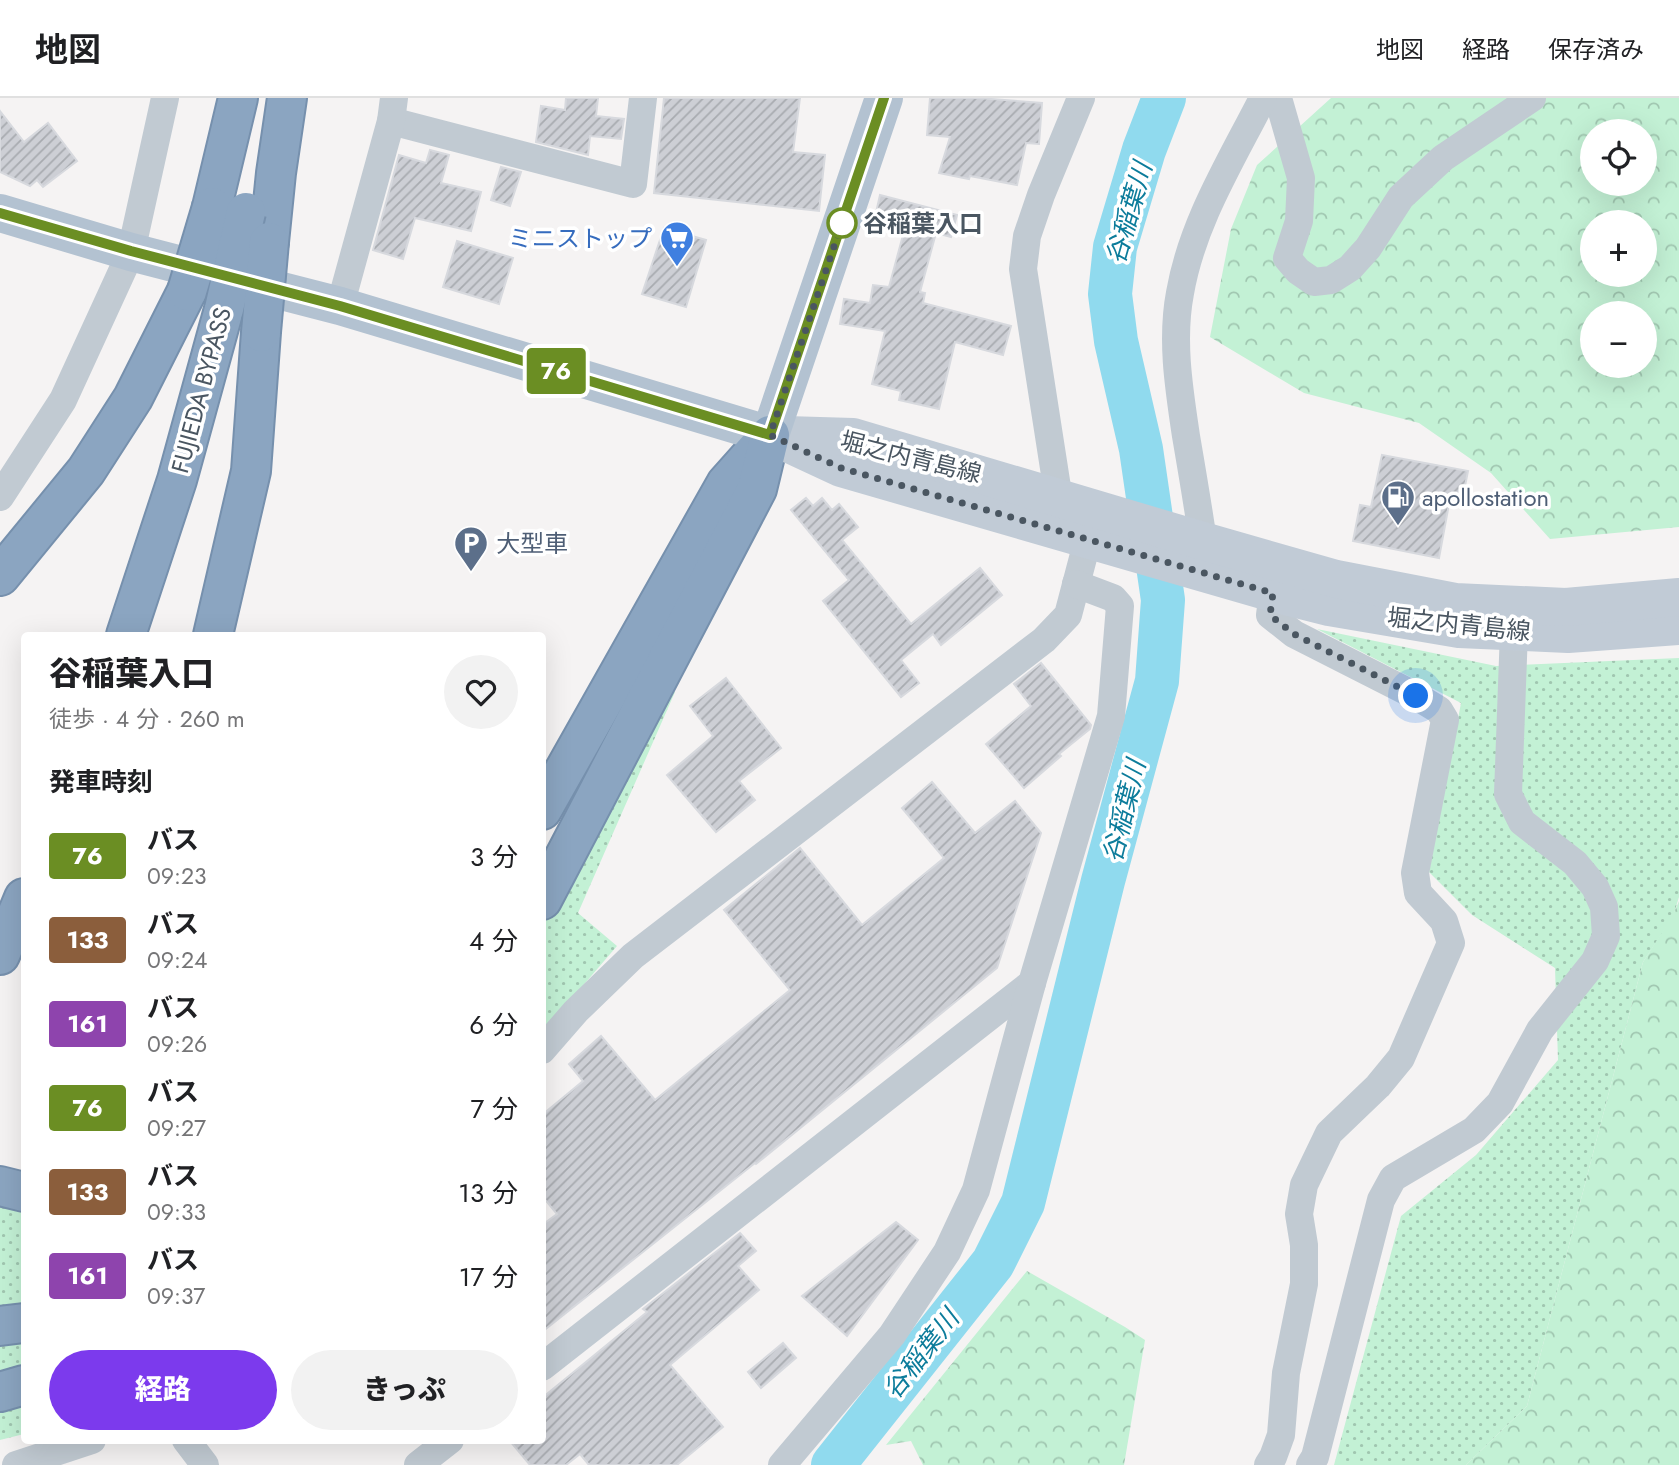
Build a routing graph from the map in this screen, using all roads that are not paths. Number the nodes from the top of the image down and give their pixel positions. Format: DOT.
graph roads {
  1 [pos="164,98"];
  2 [pos="238,98"];
  3 [pos="265,98"];
  4 [pos="287,98"];
  5 [pos="643,98"];
  6 [pos="884,98"];
  7 [pos="1081,98"];
  8 [pos="1263,98"];
  9 [pos="1278,98"];
  10 [pos="1532,98"];
  11 [pos="393,110"];
  12 [pos="229,209"];
  13 [pos="0,213"];
  14 [pos="131,251"];
  15 [pos="340,306"];
  16 [pos="770,435"];
  17 [pos="0,497"];
  18 [pos="1070,523"];
  19 [pos="1123,533"];
  20 [pos="1191,548"];
  21 [pos="0,576"];
  22 [pos="1076,583"];
  23 [pos="1273,593"];
  24 [pos="1679,597"];
  25 [pos="1679,626"];
  26 [pos="1514,631"];
  27 [pos="127,632"];
  28 [pos="214,632"];
  29 [pos="546,803"];
  30 [pos="546,892"];
  31 [pos="21,905"];
  32 [pos="0,955"];
  33 [pos="1031,983"];
  34 [pos="546,1045"];
  35 [pos="0,1186"];
  36 [pos="21,1191"];
  37 [pos="21,1323"];
  38 [pos="0,1325"];
  39 [pos="546,1364"];
  40 [pos="21,1386"];
  41 [pos="0,1392"];
  42 [pos="80,1444"];
  43 [pos="189,1444"];
  44 [pos="445,1444"];
  45 [pos="16,1465"];
  46 [pos="205,1465"];
  47 [pos="418,1465"];
  48 [pos="782,1465"];
  49 [pos="1268,1465"];
  50 [pos="1310,1465"];
  1 -- 14 [label="street"];
  2 -- 12 [label="highway"];
  3 -- 12 [label="highway, FUJIEDA BYPASS"];
  4 -- 28 [label="highway, bridge"];
  5 -- 11 [label="street"];
  6 -- 16 [label="main road"];
  7 -- 18 [label="street"];
  8 -- 20 [label="street"];
  9 -- 10 [label="street"];
  11 -- 15 [label="street"];
  12 -- 21 [label="highway, bridge"];
  12 -- 27 [label="highway, FUJIEDA BYPASS, bridge"];
  13 -- 14 [label="main road"];
  14 -- 15 [label="main road"];
  14 -- 17 [label="street"];
  15 -- 16 [label="main road"];
  16 -- 18 [label="main road, 堀之内青島線"];
  16 -- 29 [label="highway"];
  16 -- 30 [label="highway"];
  18 -- 19 [label="main road, 堀之内青島線"];
  18 -- 19 [label="main road, 堀之内青島線"];
  18 -- 22 [label="street"];
  19 -- 20 [label="main road, 堀之内青島線"];
  20 -- 23 [label="main road, 堀之内青島線"];
  20 -- 24 [label="main road, 堀之内青島線"];
  22 -- 33 [label="street"];
  22 -- 34 [label="street"];
  23 -- 26 [label="main road, 堀之内青島線"];
  23 -- 49 [label="street"];
  25 -- 26 [label="main road, 堀之内青島線"];
  26 -- 50 [label="street"];
  31 -- 32 [label="highway"];
  33 -- 39 [label="street"];
  33 -- 48 [label="street"];
  35 -- 36 [label="highway"];
  37 -- 38 [label="highway"];
  40 -- 41 [label="highway"];
  42 -- 45 [label="street"];
  43 -- 46 [label="street"];
  44 -- 47 [label="street"];
}
